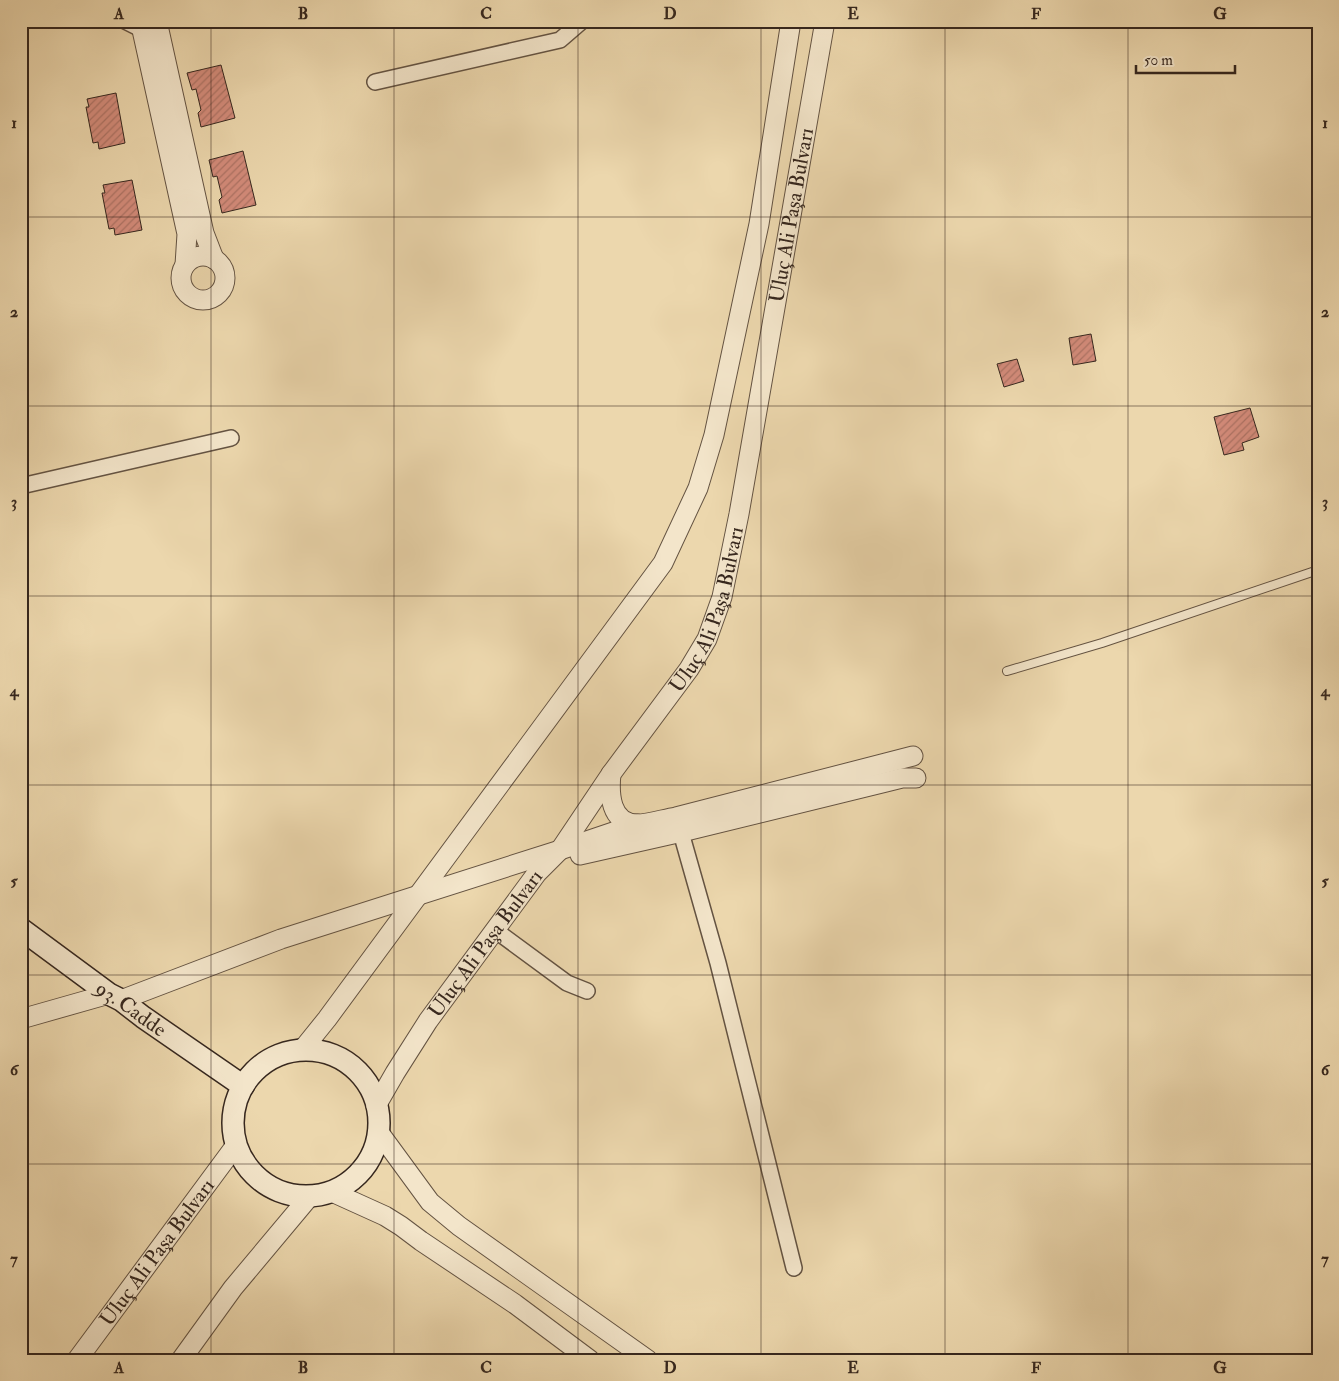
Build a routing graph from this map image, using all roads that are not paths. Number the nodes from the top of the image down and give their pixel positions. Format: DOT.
graph roads {
  1 [pos="582,21"];
  2 [pos="791,21"];
  3 [pos="825,21"];
  4 [pos="141,23"];
  5 [pos="375,82"];
  6 [pos="214,259"];
  7 [pos="185,265"];
  8 [pos="231,438"];
  9 [pos="21,486"];
  10 [pos="1318,570"];
  11 [pos="1007,670"];
  12 [pos="913,756"];
  13 [pos="611,774"];
  14 [pos="916,778"];
  15 [pos="636,824"];
  16 [pos="679,825"];
  17 [pos="560,850"];
  18 [pos="538,873"];
  19 [pos="418,895"];
  20 [pos="21,929"];
  21 [pos="495,930"];
  22 [pos="587,991"];
  23 [pos="115,997"];
  24 [pos="21,1019"];
  25 [pos="302,1050"];
  26 [pos="243,1086"];
  27 [pos="376,1106"];
  28 [pos="378,1131"];
  29 [pos="236,1144"];
  30 [pos="332,1192"];
  31 [pos="310,1196"];
  32 [pos="794,1268"];
  33 [pos="77,1360"];
  34 [pos="181,1360"];
  35 [pos="590,1360"];
  36 [pos="648,1360"];
  1 -- 5 [label="street"];
  2 -- 19 [label="street, Uluç Ali Paşa Bulvarı"];
  3 -- 13 [label="street, Uluç Ali Paşa Bulvarı"];
  4 -- 6 [label="street"];
  4 -- 7 [label="street"];
  6 -- 7 [label="street"];
  6 -- 7 [label="street"];
  8 -- 9 [label="street"];
  10 -- 11 [label="lane"];
  12 -- 16 [label="street"];
  13 -- 15 [label="street"];
  13 -- 17 [label="street, Uluç Ali Paşa Bulvarı"];
  14 -- 16 [label="street"];
  15 -- 16 [label="street"];
  15 -- 17 [label="street"];
  16 -- 18 [label="street"];
  16 -- 32 [label="street"];
  17 -- 18 [label="street, Uluç Ali Paşa Bulvarı"];
  17 -- 19 [label="street"];
  18 -- 21 [label="street, Uluç Ali Paşa Bulvarı"];
  19 -- 23 [label="street"];
  19 -- 25 [label="street, Uluç Ali Paşa Bulvarı"];
  20 -- 23 [label="main road, 93. Cadde"];
  21 -- 22 [label="street"];
  21 -- 27 [label="street, Uluç Ali Paşa Bulvarı"];
  23 -- 24 [label="street"];
  23 -- 26 [label="main road, 93. Cadde"];
  25 -- 26 [label="main road"];
  25 -- 27 [label="main road"];
  26 -- 29 [label="main road"];
  27 -- 28 [label="main road"];
  28 -- 30 [label="main road"];
  28 -- 36 [label="street"];
  29 -- 31 [label="main road"];
  29 -- 33 [label="street, Uluç Ali Paşa Bulvarı"];
  30 -- 31 [label="main road"];
  30 -- 35 [label="street"];
  31 -- 34 [label="street"];
}
